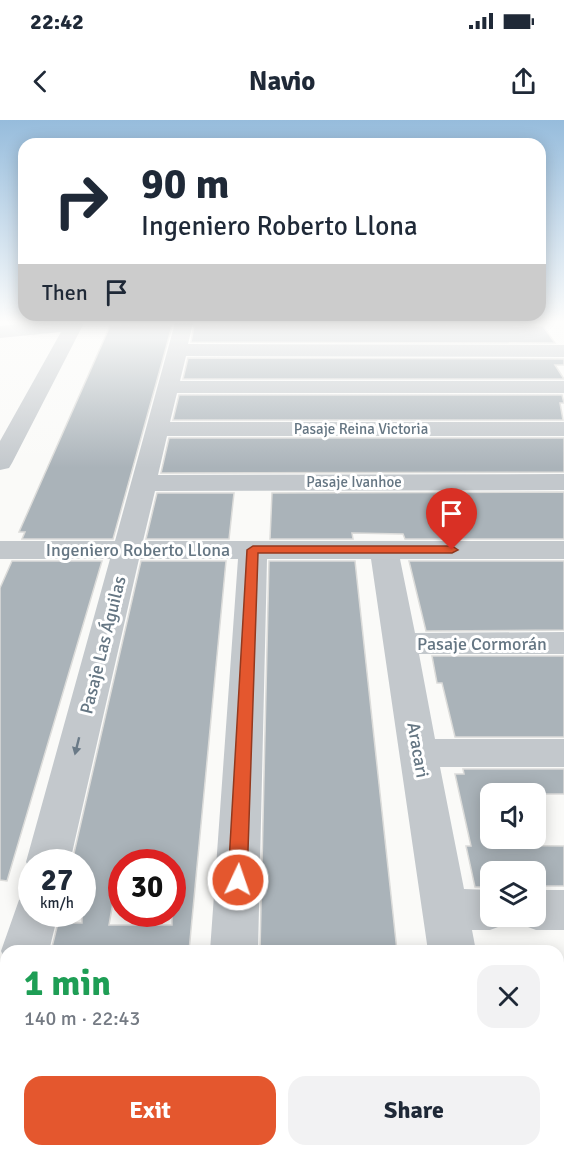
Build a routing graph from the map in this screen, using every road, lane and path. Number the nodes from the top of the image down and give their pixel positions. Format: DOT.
graph roads {
  1 [pos="49,371"];
  2 [pos="172,371"];
  3 [pos="168,387"];
  4 [pos="564,387"];
  5 [pos="158,429"];
  6 [pos="564,429"];
  7 [pos="0,463"];
  8 [pos="564,482"];
  9 [pos="144,483"];
  10 [pos="0,550"];
  11 [pos="127,550"];
  12 [pos="253,550"];
  13 [pos="384,550"];
  14 [pos="564,550"];
  15 [pos="400,644"];
  16 [pos="564,644"];
  17 [pos="418,753"];
  18 [pos="564,753"];
  19 [pos="51,849"];
  20 [pos="546,910"];
  21 [pos="564,910"];
  22 [pos="480,914"];
  23 [pos="31,927"];
  24 [pos="449,930"];
  25 [pos="27,945"];
  26 [pos="234,945"];
  1 -- 7 [label="street"];
  2 -- 3 [label="street, Pasaje Las Águilas"];
  3 -- 4 [label="street"];
  3 -- 5 [label="street, Pasaje Las Águilas"];
  5 -- 6 [label="street, Pasaje Reina Victoria"];
  5 -- 9 [label="street, Pasaje Las Águilas"];
  8 -- 9 [label="street, Pasaje Ivanhoe"];
  9 -- 11 [label="street, Pasaje Las Águilas"];
  10 -- 11 [label="street, Ingeniero Roberto Llona"];
  11 -- 12 [label="street, Ingeniero Roberto Llona"];
  11 -- 19 [label="street, Pasaje Las Águilas, one-way"];
  12 -- 13 [label="street, Ingeniero Roberto Llona"];
  12 -- 26 [label="street"];
  13 -- 14 [label="street, Ingeniero Roberto Llona"];
  13 -- 15 [label="street, Aracari"];
  15 -- 16 [label="street, Pasaje Cormorán"];
  15 -- 17 [label="street, Aracari"];
  17 -- 18 [label="street"];
  17 -- 24 [label="street, Aracari"];
  20 -- 21 [label="street"];
  22 -- 24 [label="street"];
  23 -- 25 [label="street"];
}
